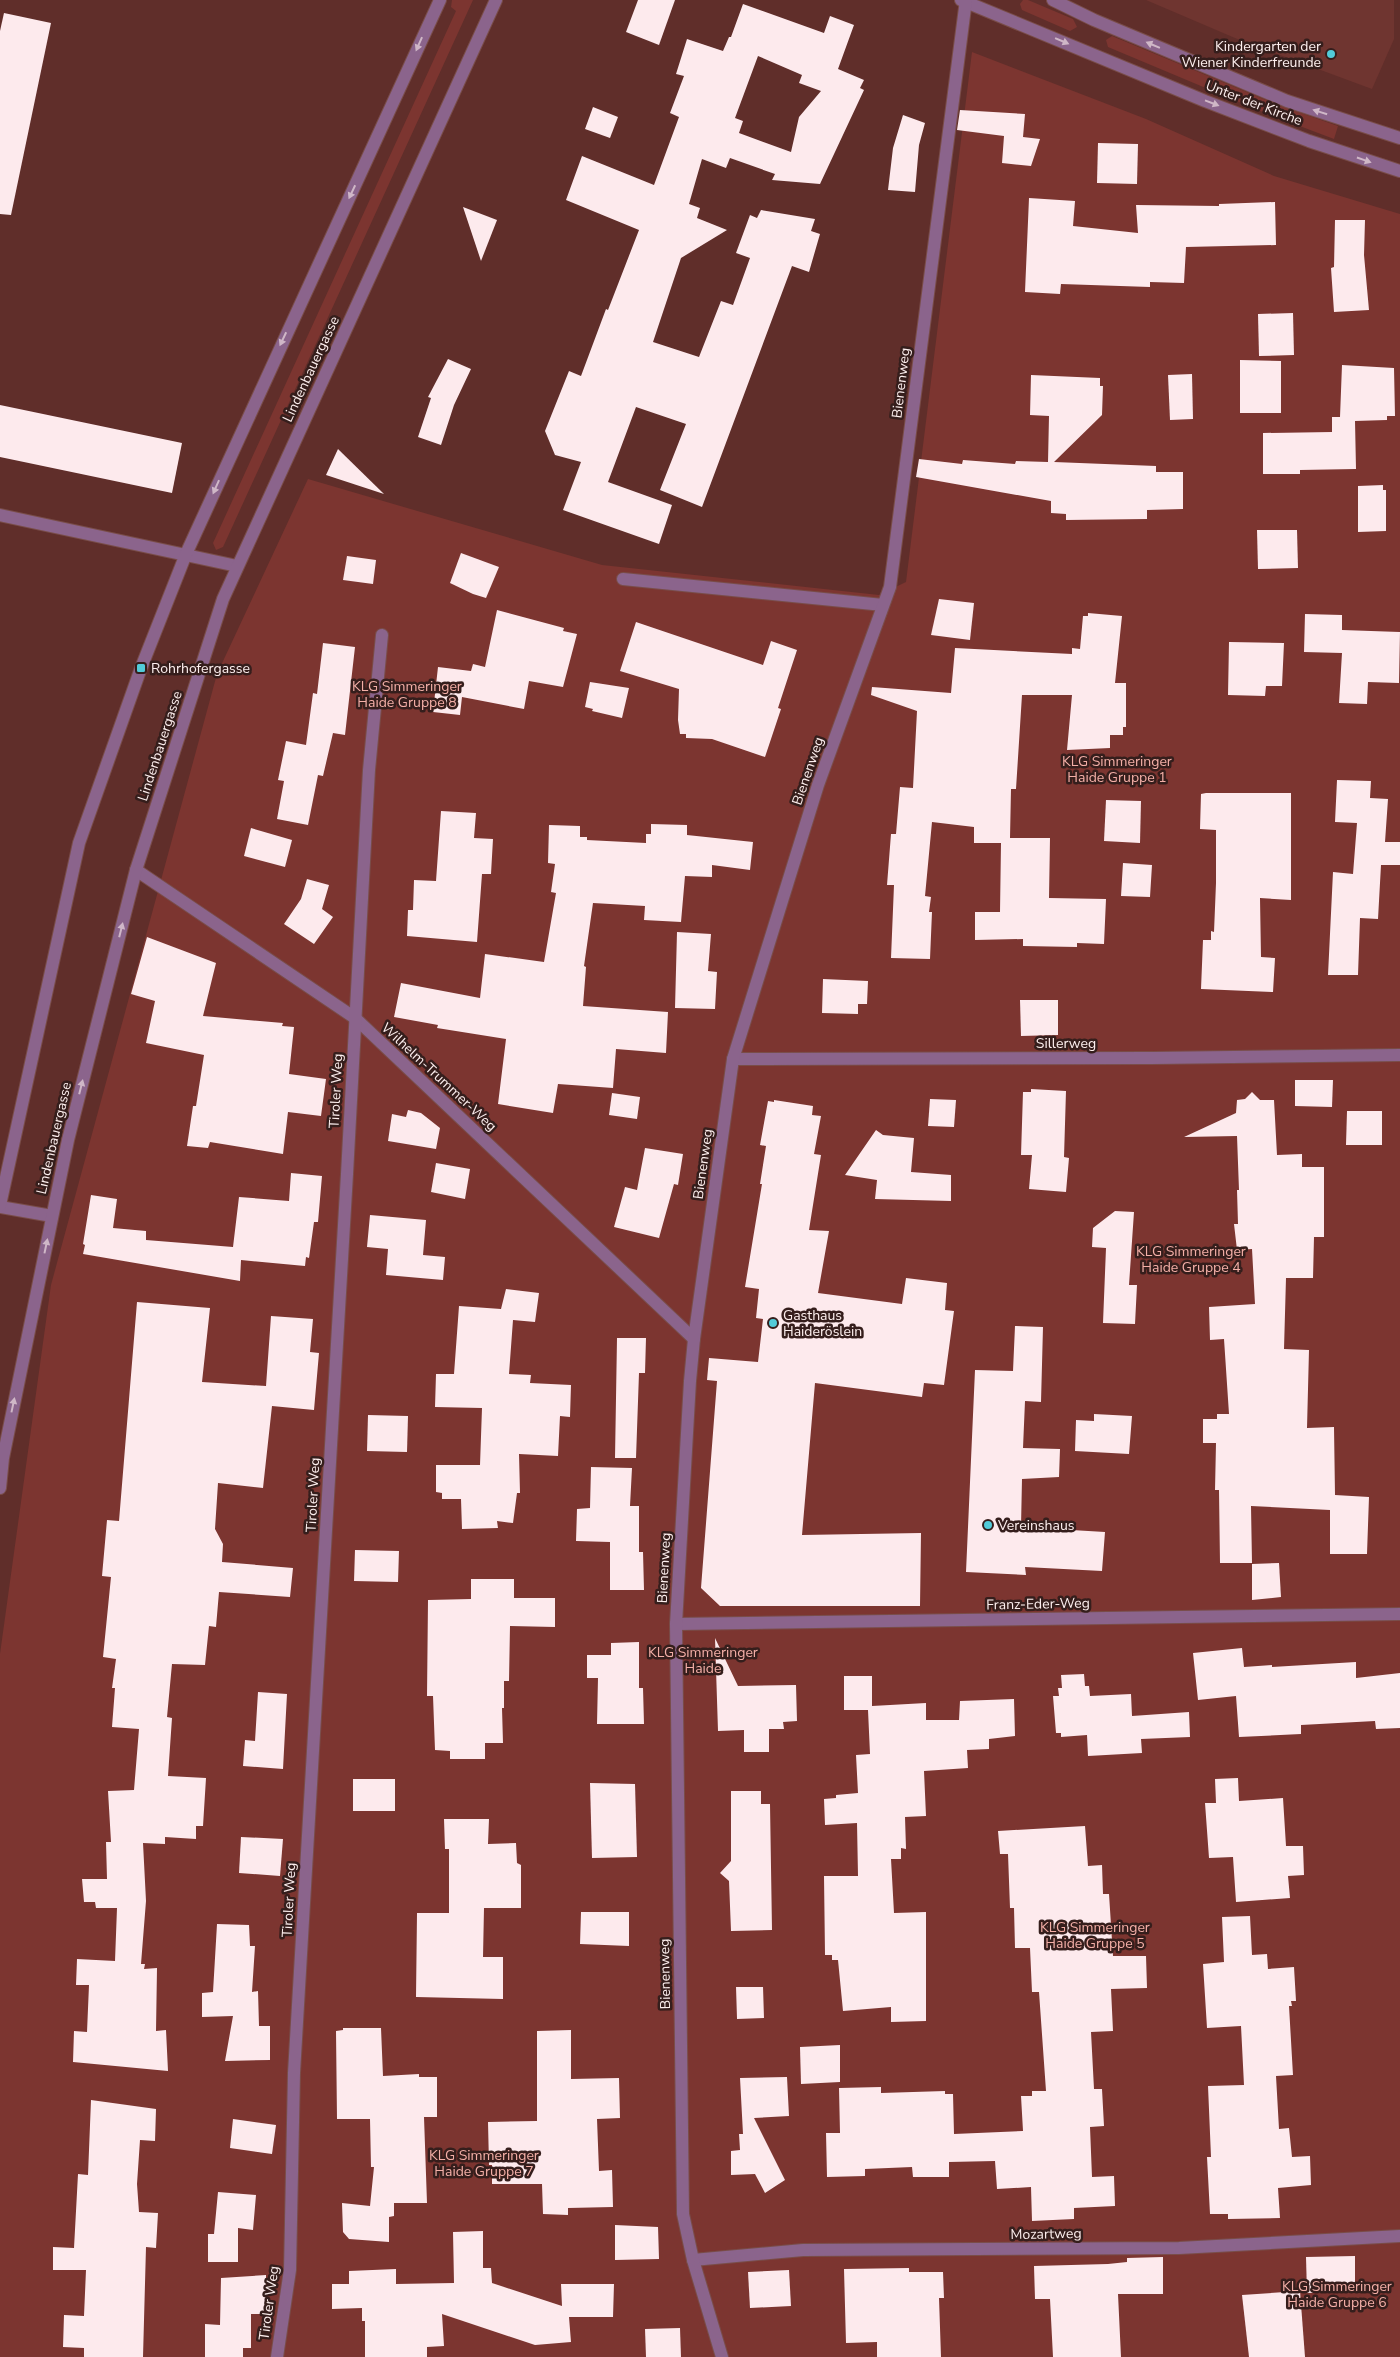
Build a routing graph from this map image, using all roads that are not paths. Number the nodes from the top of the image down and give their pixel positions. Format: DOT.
graph roads {
  1 [pos="440,0"];
  2 [pos="496,0"];
  3 [pos="1053,0"];
  4 [pos="964,1"];
  5 [pos="1400,138"];
  6 [pos="1400,171"];
  7 [pos="0,515"];
  8 [pos="186,554"];
  9 [pos="237,566"];
  10 [pos="623,579"];
  11 [pos="882,605"];
  12 [pos="382,635"];
  13 [pos="136,870"];
  14 [pos="355,1018"];
  15 [pos="1400,1055"];
  16 [pos="733,1059"];
  17 [pos="0,1206"];
  18 [pos="52,1216"];
  19 [pos="694,1339"];
  20 [pos="0,1488"];
  21 [pos="1400,1614"];
  22 [pos="676,1624"];
  23 [pos="1400,2236"];
  24 [pos="694,2260"];
  25 [pos="277,2357"];
  26 [pos="722,2357"];
  1 -- 8 [label="street, one-way"];
  2 -- 9 [label="street, Lindenbauergasse"];
  5 -- 3 [label="street, Unter der Kirche, one-way"];
  4 -- 6 [label="street, Unter der Kirche, one-way"];
  4 -- 11 [label="street, Bienenweg"];
  7 -- 8 [label="street"];
  8 -- 9 [label="street"];
  8 -- 17 [label="street"];
  9 -- 13 [label="street, Lindenbauergasse"];
  10 -- 11 [label="street"];
  11 -- 16 [label="street, Bienenweg"];
  12 -- 14 [label="street, Tiroler Weg"];
  13 -- 14 [label="street, Wilhelm-Trummer-Weg"];
  18 -- 13 [label="street, Lindenbauergasse, one-way"];
  14 -- 19 [label="street, Wilhelm-Trummer-Weg"];
  14 -- 25 [label="street, Tiroler Weg"];
  15 -- 16 [label="street, Sillerweg"];
  16 -- 19 [label="street, Bienenweg"];
  17 -- 18 [label="street"];
  20 -- 18 [label="street, Lindenbauergasse, one-way"];
  19 -- 22 [label="street, Bienenweg"];
  21 -- 22 [label="street, Franz-Eder-Weg"];
  22 -- 24 [label="street, Bienenweg"];
  23 -- 24 [label="street, Mozartweg"];
  24 -- 26 [label="street, Bienenweg"];
}
